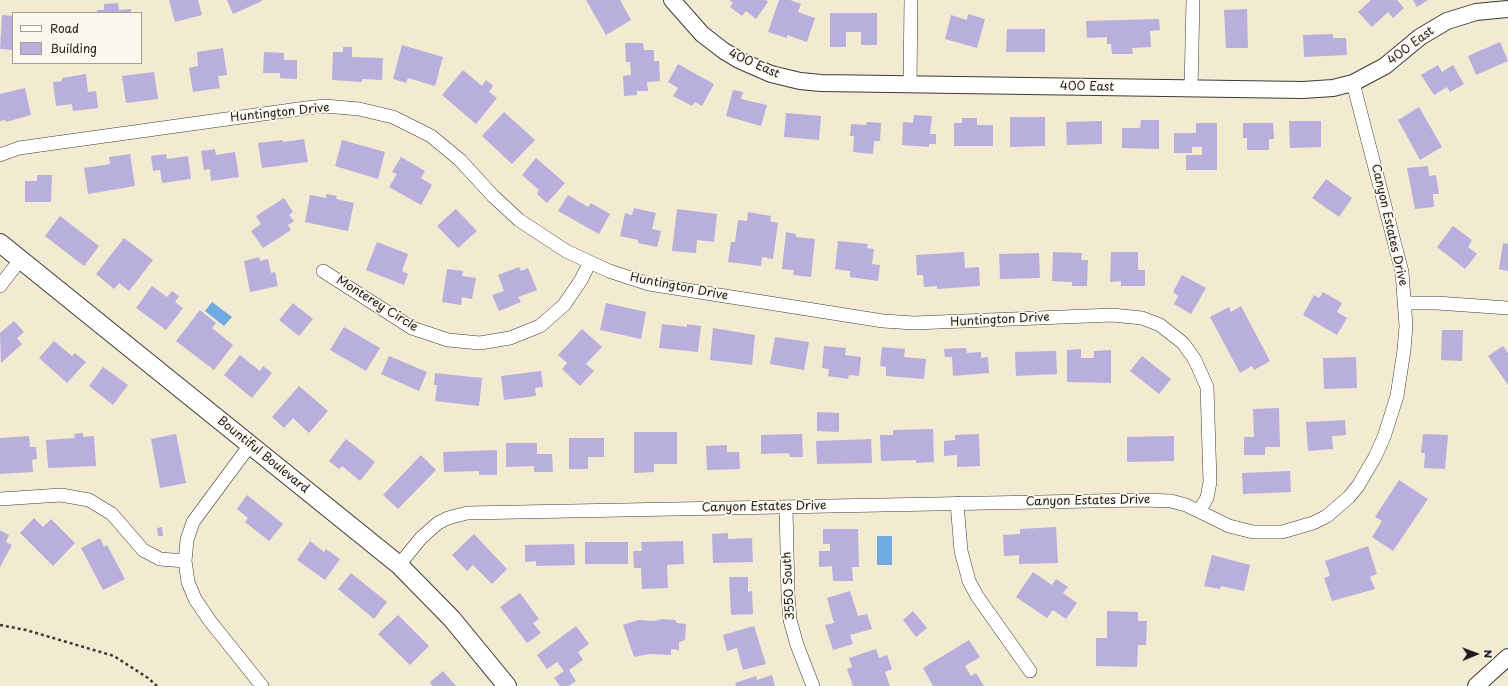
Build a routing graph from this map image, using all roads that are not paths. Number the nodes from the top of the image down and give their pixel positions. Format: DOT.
graph roads {
  1 [pos="672,0"];
  2 [pos="910,0"];
  3 [pos="1193,0"];
  4 [pos="1508,9"];
  5 [pos="1353,83"];
  6 [pos="910,84"];
  7 [pos="1191,89"];
  8 [pos="0,155"];
  9 [pos="0,243"];
  10 [pos="20,260"];
  11 [pos="589,264"];
  12 [pos="323,271"];
  13 [pos="0,286"];
  14 [pos="1405,304"];
  15 [pos="1508,308"];
  16 [pos="250,445"];
  17 [pos="0,499"];
  18 [pos="957,504"];
  19 [pos="786,507"];
  20 [pos="1200,511"];
  21 [pos="185,561"];
  22 [pos="399,565"];
  23 [pos="1508,657"];
  24 [pos="1030,671"];
  25 [pos="262,686"];
  26 [pos="507,686"];
  27 [pos="814,686"];
  28 [pos="1476,686"];
  1 -- 6 [label="street, 400 East"];
  2 -- 6 [label="street"];
  3 -- 7 [label="street"];
  4 -- 5 [label="street, 400 East"];
  5 -- 7 [label="street, 400 East"];
  5 -- 14 [label="street, Canyon Estates Drive"];
  6 -- 7 [label="street, 400 East"];
  8 -- 11 [label="street, Huntington Drive"];
  9 -- 10 [label="main road, Bountiful Boulevard"];
  10 -- 13 [label="street"];
  10 -- 16 [label="main road, Bountiful Boulevard"];
  11 -- 12 [label="street, Monterey Circle"];
  11 -- 20 [label="street, Huntington Drive"];
  14 -- 15 [label="street"];
  14 -- 20 [label="street, Canyon Estates Drive"];
  16 -- 21 [label="street"];
  16 -- 22 [label="main road, Bountiful Boulevard"];
  17 -- 21 [label="street"];
  18 -- 19 [label="street, Canyon Estates Drive"];
  18 -- 20 [label="street, Canyon Estates Drive"];
  18 -- 24 [label="street"];
  19 -- 22 [label="street, Canyon Estates Drive"];
  19 -- 27 [label="street, 3550 South"];
  21 -- 25 [label="street"];
  22 -- 26 [label="main road, Bountiful Boulevard"];
  23 -- 28 [label="street"];
}
